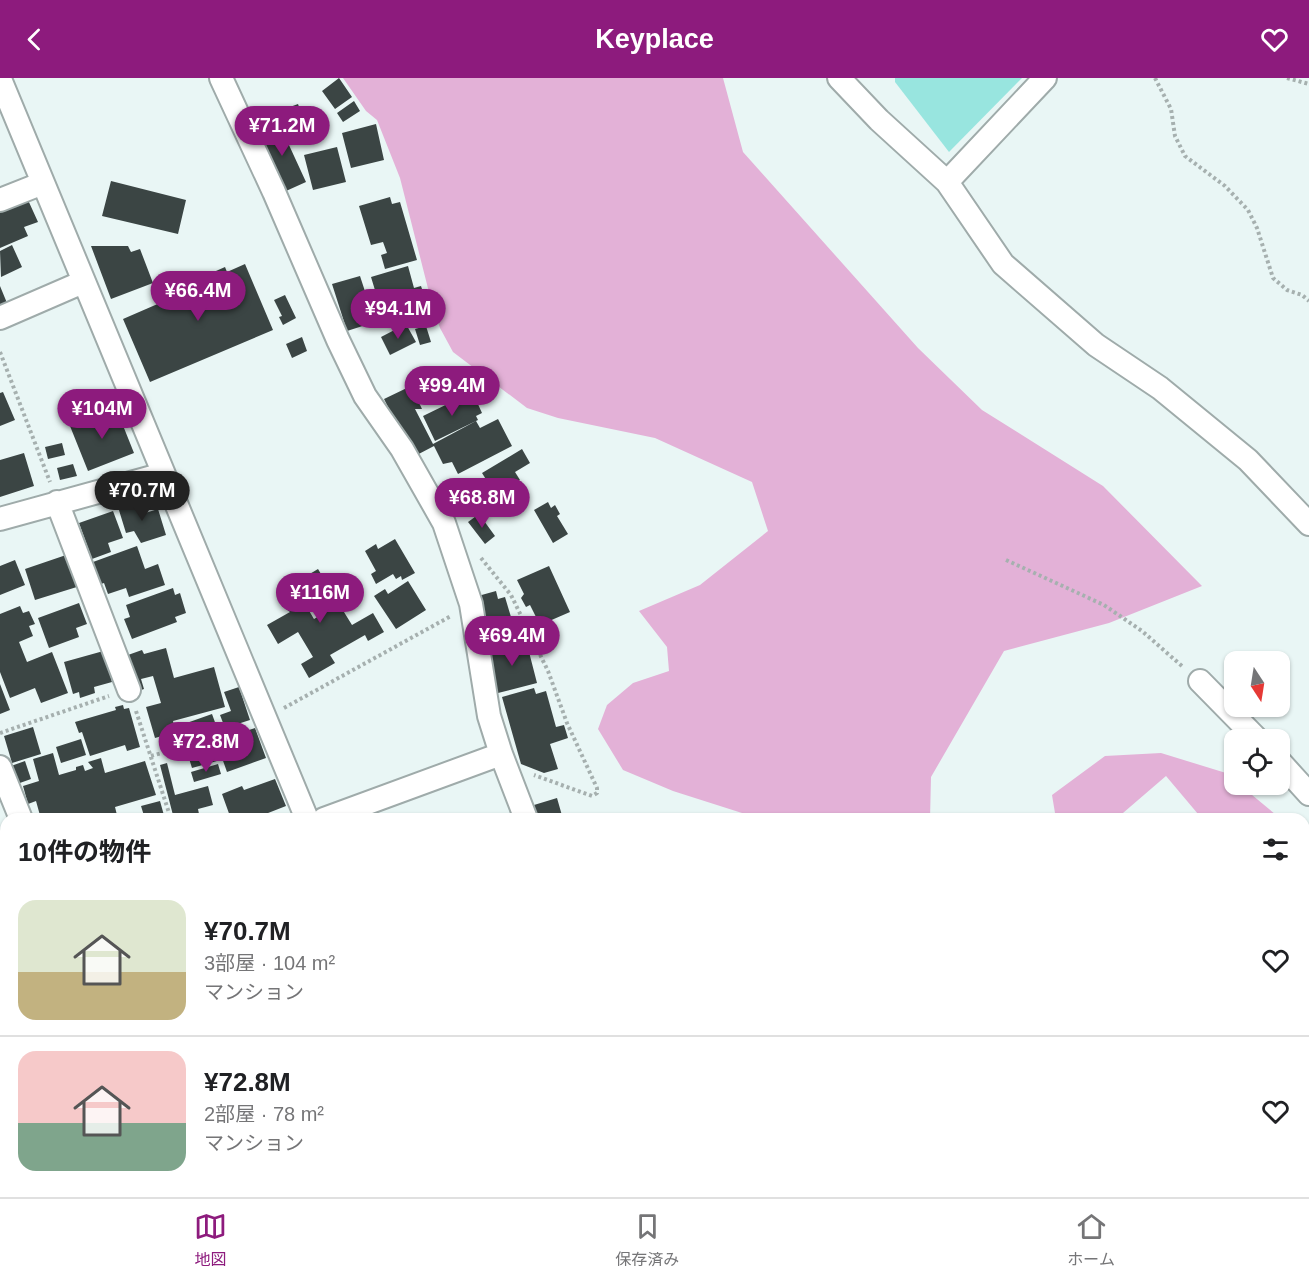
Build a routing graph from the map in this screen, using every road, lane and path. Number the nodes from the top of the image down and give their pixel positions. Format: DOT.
graph roads {
  1 [pos="221,78"];
  2 [pos="839,78"];
  3 [pos="1045,78"];
  4 [pos="1155,78"];
  5 [pos="1287,78"];
  6 [pos="0,79"];
  7 [pos="1309,84"];
  8 [pos="43,183"];
  9 [pos="947,183"];
  10 [pos="0,200"];
  11 [pos="83,282"];
  12 [pos="1309,301"];
  13 [pos="0,318"];
  14 [pos="0,352"];
  15 [pos="163,474"];
  16 [pos="57,502"];
  17 [pos="0,519"];
  18 [pos="1309,524"];
  19 [pos="476,551"];
  20 [pos="1006,560"];
  21 [pos="471,604"];
  22 [pos="1200,681"];
  23 [pos="129,690"];
  24 [pos="265,719"];
  25 [pos="1247,729"];
  26 [pos="0,733"];
  27 [pos="151,756"];
  28 [pos="502,758"];
  29 [pos="0,767"];
  30 [pos="1290,773"];
  31 [pos="1309,794"];
  32 [pos="19,813"];
  33 [pos="169,813"];
  34 [pos="304,813"];
  35 [pos="342,813"];
  36 [pos="524,813"];
  1 -- 21 [label="street"];
  2 -- 9 [label="street"];
  3 -- 9 [label="street"];
  4 -- 12 [label="path"];
  5 -- 7 [label="path"];
  6 -- 8 [label="street"];
  8 -- 10 [label="street"];
  8 -- 11 [label="street"];
  9 -- 18 [label="street"];
  11 -- 13 [label="street"];
  11 -- 15 [label="street"];
  14 -- 16 [label="path"];
  15 -- 16 [label="street"];
  15 -- 24 [label="street"];
  16 -- 17 [label="street"];
  16 -- 23 [label="street"];
  19 -- 28 [label="path"];
  20 -- 22 [label="path"];
  21 -- 24 [label="path"];
  21 -- 28 [label="street"];
  22 -- 25 [label="street"];
  23 -- 26 [label="path"];
  23 -- 27 [label="path"];
  24 -- 27 [label="path"];
  24 -- 34 [label="street"];
  27 -- 33 [label="path"];
  28 -- 35 [label="street"];
  28 -- 36 [label="street"];
  29 -- 32 [label="street"];
  30 -- 31 [label="street"];
}
